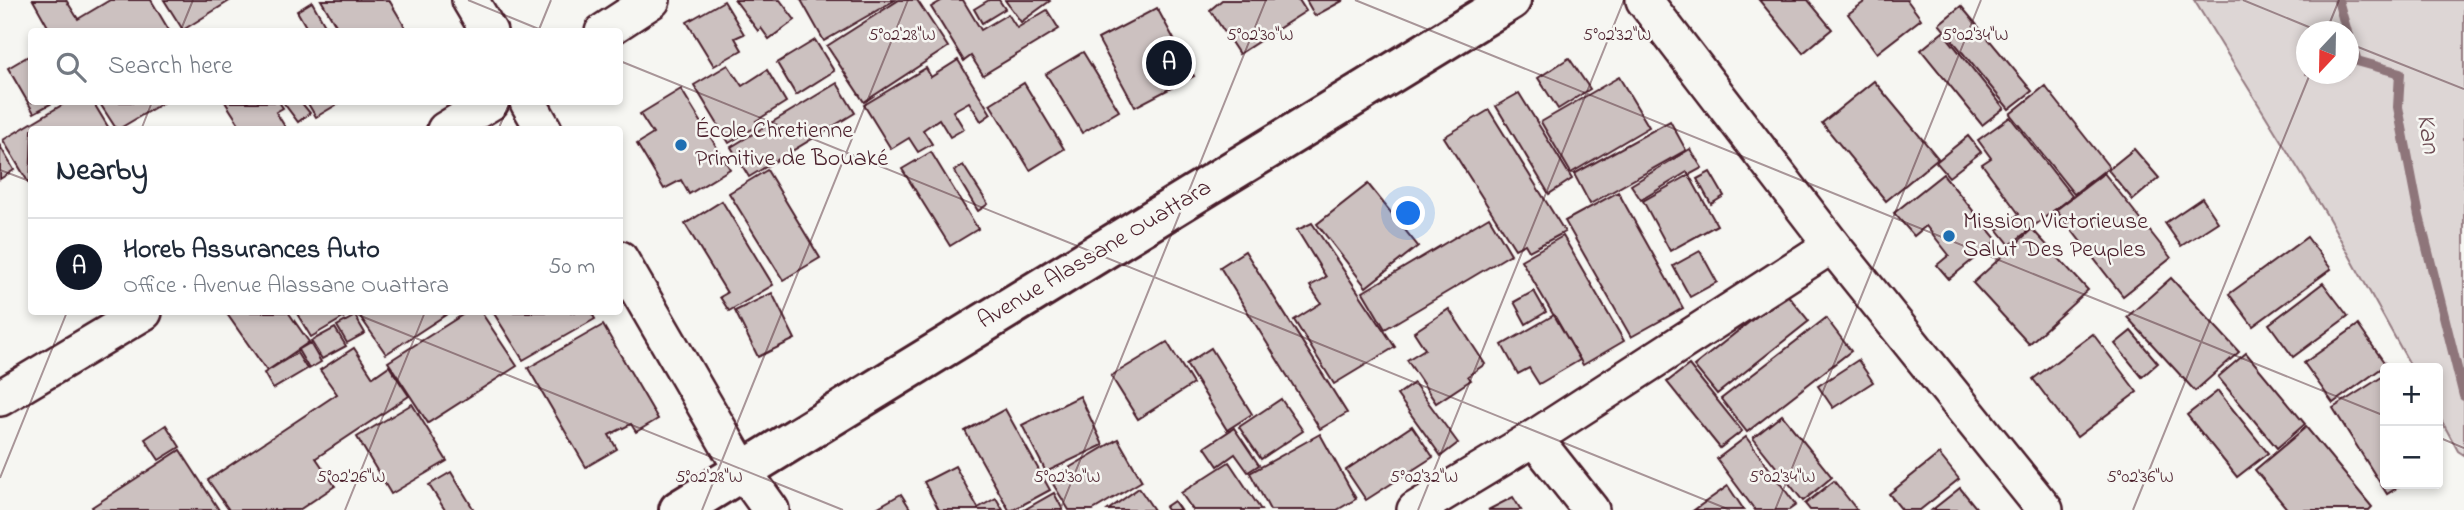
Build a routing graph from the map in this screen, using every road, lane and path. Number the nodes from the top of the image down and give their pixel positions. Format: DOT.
graph roads {
  1 [pos="470,0"];
  2 [pos="652,0"];
  3 [pos="1511,0"];
  4 [pos="1643,0"];
  5 [pos="487,28"];
  6 [pos="609,28"];
  7 [pos="486,105"];
  8 [pos="530,105"];
  9 [pos="452,126"];
  10 [pos="542,126"];
  11 [pos="1832,245"];
  12 [pos="623,264"];
  13 [pos="139,315"];
  14 [pos="0,398"];
  15 [pos="1534,438"];
  16 [pos="743,471"];
  17 [pos="679,510"];
  18 [pos="771,510"];
  19 [pos="1415,510"];
  20 [pos="1591,510"];
  21 [pos="2045,510"];
  1 -- 5 [label="street"];
  2 -- 6 [label="street"];
  3 -- 16 [label="street, Avenue Alassane Ouattara"];
  4 -- 11 [label="street"];
  7 -- 9 [label="street"];
  8 -- 10 [label="street"];
  11 -- 15 [label="street"];
  11 -- 21 [label="street"];
  12 -- 16 [label="street"];
  13 -- 14 [label="street"];
  15 -- 19 [label="street"];
  15 -- 20 [label="street"];
  16 -- 17 [label="street, Avenue Alassane Ouattara"];
  16 -- 18 [label="street"];
}
